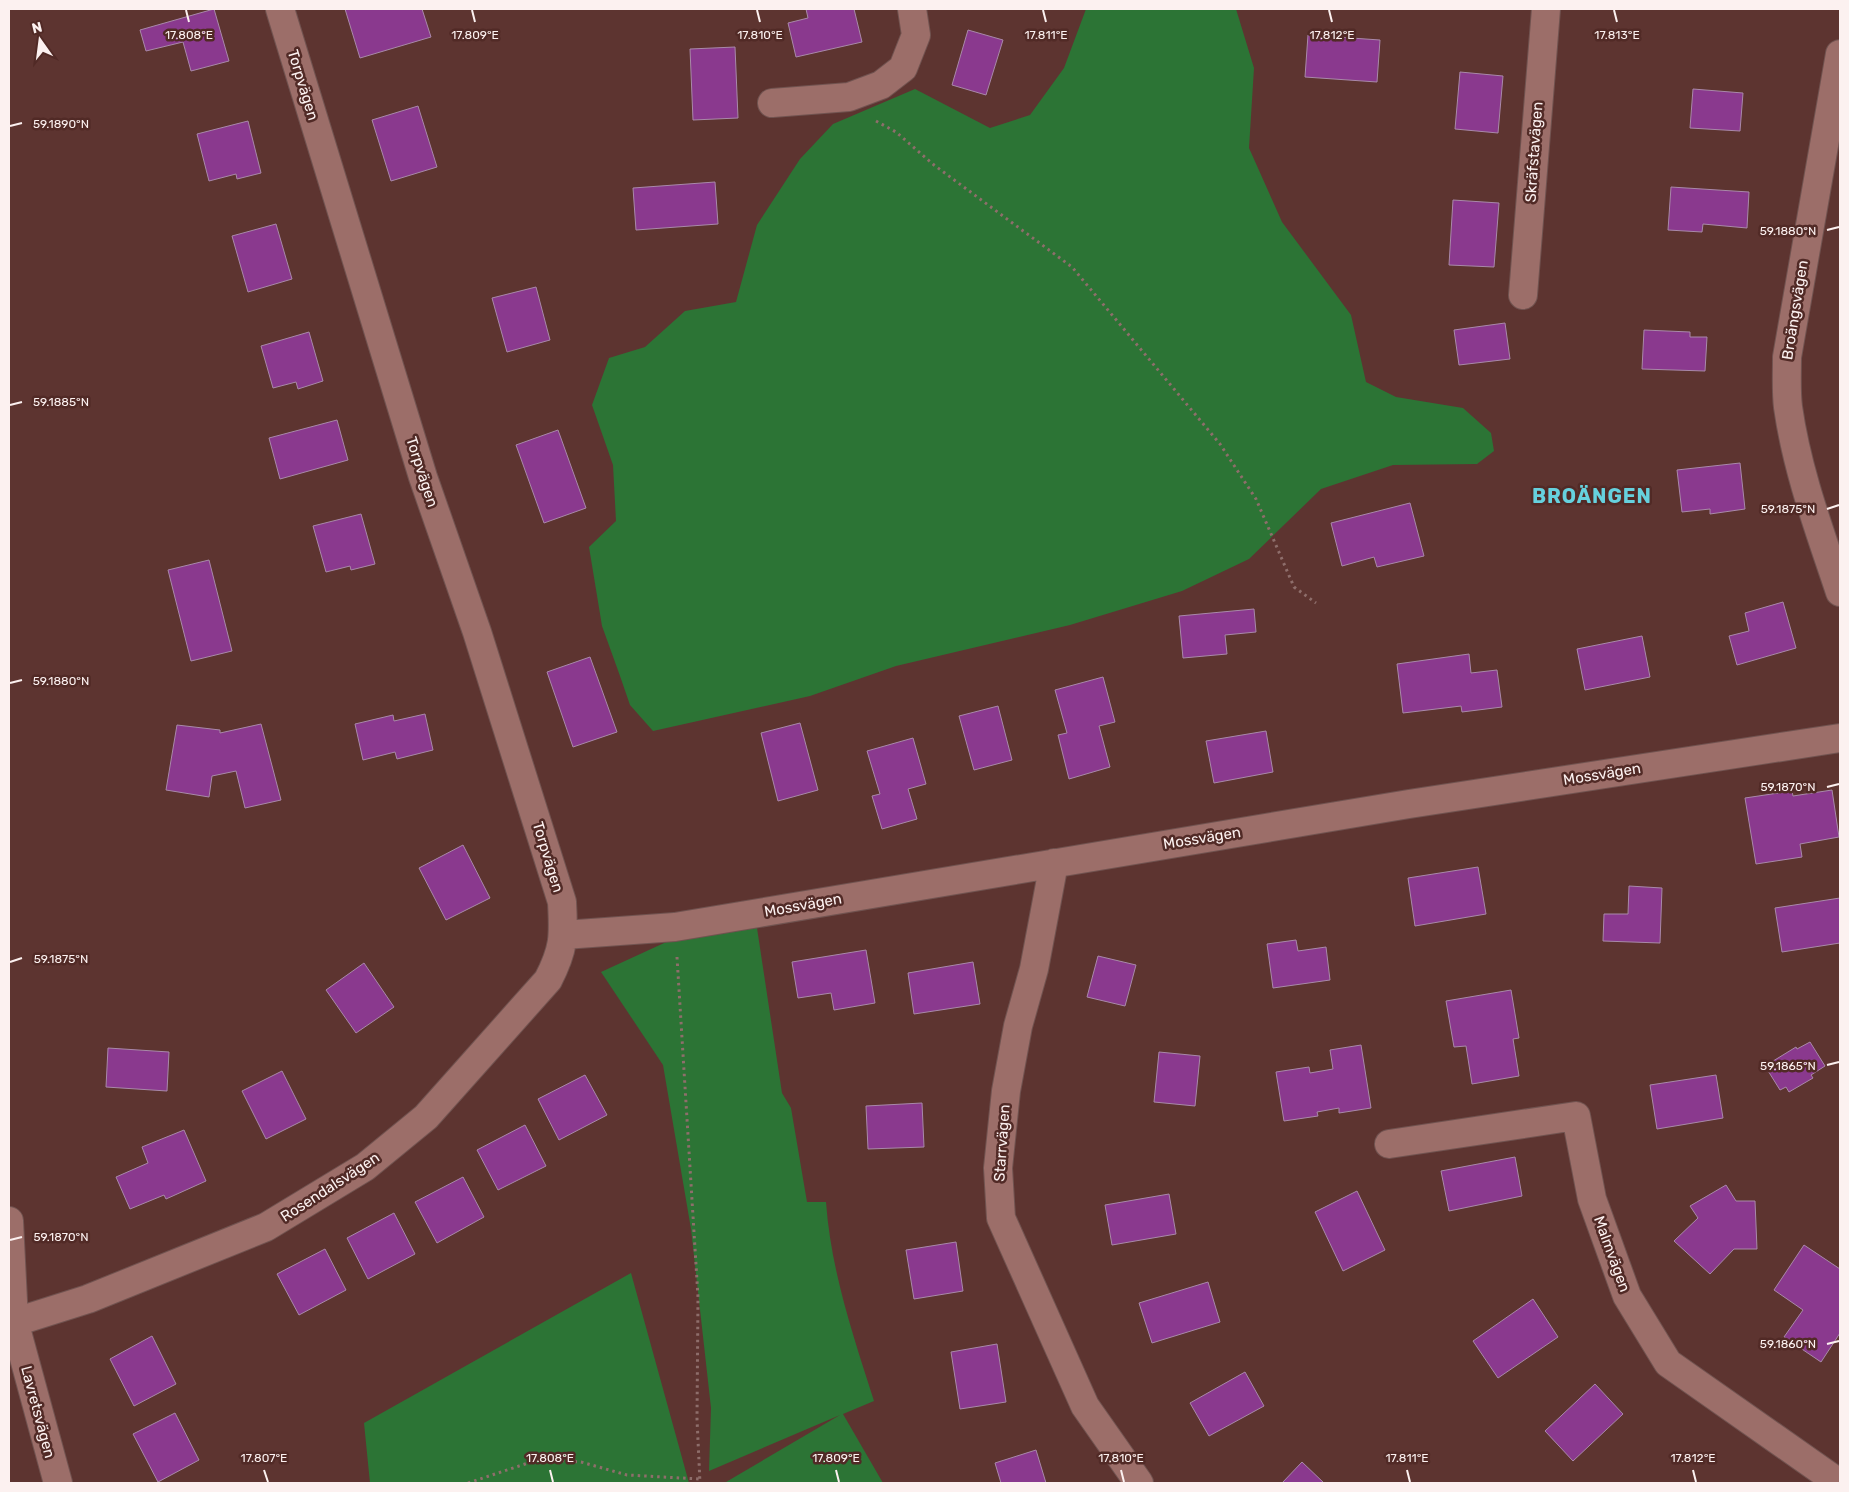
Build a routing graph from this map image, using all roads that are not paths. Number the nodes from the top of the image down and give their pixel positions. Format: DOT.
graph roads {
  1 [pos="280,9"];
  2 [pos="912,9"];
  3 [pos="1546,9"];
  4 [pos="1840,54"];
  5 [pos="772,103"];
  6 [pos="1523,295"];
  7 [pos="1840,592"];
  8 [pos="1840,738"];
  9 [pos="1054,863"];
  10 [pos="564,935"];
  11 [pos="1390,1144"];
  12 [pos="9,1221"];
  13 [pos="11,1323"];
  14 [pos="58,1483"];
  15 [pos="1139,1483"];
  16 [pos="1839,1483"];
  1 -- 10 [label="street, Torpvägen"];
  2 -- 5 [label="street"];
  3 -- 6 [label="street, Skräfstavägen"];
  4 -- 7 [label="street, Broängsvägen"];
  8 -- 9 [label="street, Mossvägen"];
  9 -- 10 [label="street, Mossvägen"];
  9 -- 15 [label="street, Starrvägen"];
  10 -- 13 [label="street, Rosendalsvägen"];
  11 -- 16 [label="street, Malmvägen"];
  12 -- 13 [label="street, Lavretsvägen"];
  13 -- 14 [label="street, Lavretsvägen"];
}
